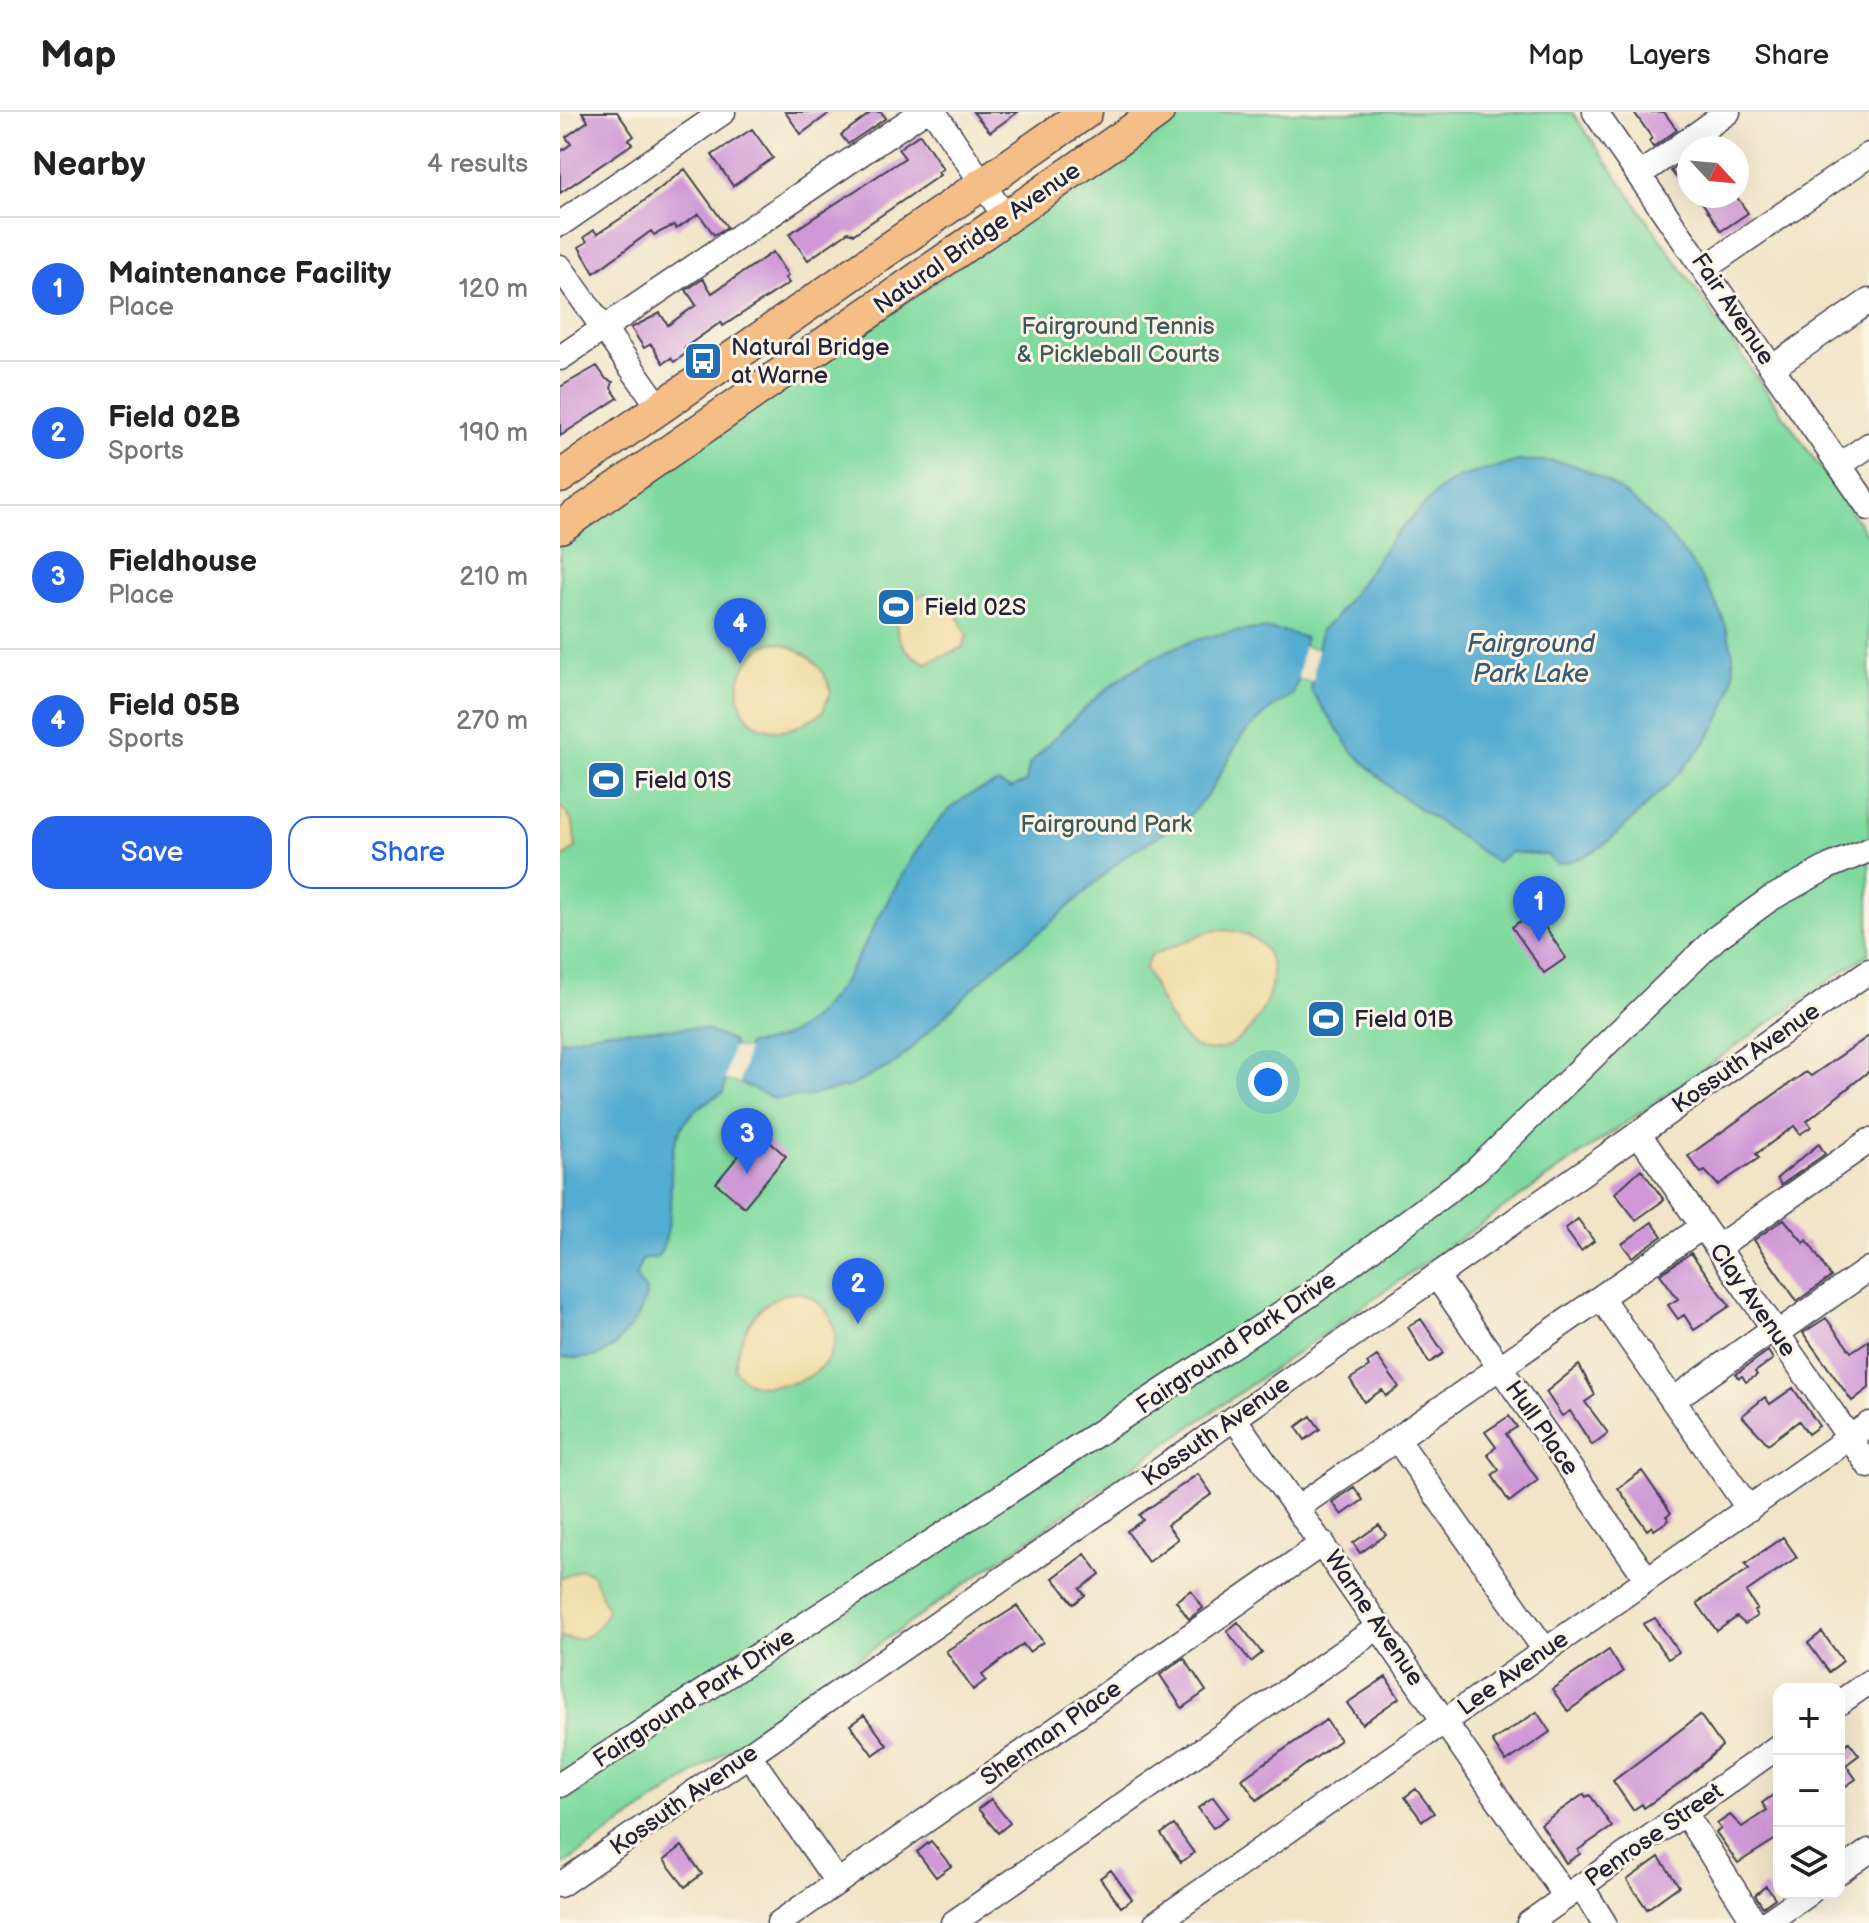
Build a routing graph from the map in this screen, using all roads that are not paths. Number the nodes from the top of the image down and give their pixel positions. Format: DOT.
graph roads {
  1 [pos="723,112"];
  2 [pos="922,112"];
  3 [pos="934,112"];
  4 [pos="1086,112"];
  5 [pos="1158,112"];
  6 [pos="1595,112"];
  7 [pos="1728,112"];
  8 [pos="1869,155"];
  9 [pos="1639,175"];
  10 [pos="983,183"];
  11 [pos="1006,218"];
  12 [pos="560,224"];
  13 [pos="560,267"];
  14 [pos="1705,268"];
  15 [pos="1869,301"];
  16 [pos="603,328"];
  17 [pos="846,329"];
  18 [pos="560,358"];
  19 [pos="1773,367"];
  20 [pos="660,408"];
  21 [pos="1869,445"];
  22 [pos="1840,465"];
  23 [pos="560,477"];
  24 [pos="1869,508"];
  25 [pos="560,527"];
  26 [pos="1869,850"];
  27 [pos="1869,971"];
  28 [pos="1638,1133"];
  29 [pos="1869,1141"];
  30 [pos="1702,1227"];
  31 [pos="1718,1247"];
  32 [pos="1869,1269"];
  33 [pos="1437,1277"];
  34 [pos="1601,1298"];
  35 [pos="1775,1332"];
  36 [pos="1500,1368"];
  37 [pos="1673,1400"];
  38 [pos="1234,1418"];
  39 [pos="1859,1431"];
  40 [pos="1397,1439"];
  41 [pos="1869,1466"];
  42 [pos="1297,1508"];
  43 [pos="1749,1509"];
  44 [pos="1323,1543"];
  45 [pos="1647,1579"];
  46 [pos="1380,1626"];
  47 [pos="1545,1650"];
  48 [pos="1869,1682"];
  49 [pos="1845,1699"];
  50 [pos="1445,1722"];
  51 [pos="1773,1750"];
  52 [pos="749,1755"];
  53 [pos="560,1785"];
  54 [pos="1685,1813"];
  55 [pos="1869,1851"];
  56 [pos="1845,1868"];
  57 [pos="837,1882"];
  58 [pos="560,1885"];
  59 [pos="1574,1892"];
  60 [pos="1800,1899"];
  61 [pos="779,1923"];
  62 [pos="953,1923"];
  63 [pos="1156,1923"];
  64 [pos="1529,1923"];
  65 [pos="1604,1923"];
  66 [pos="1755,1923"];
  67 [pos="1766,1923"];
  1 -- 12 [label="street"];
  2 -- 16 [label="street"];
  3 -- 10 [label="street"];
  4 -- 10 [label="main road, Natural Bridge Avenue"];
  5 -- 11 [label="main road, Natural Bridge Avenue"];
  6 -- 9 [label="street, Fair Avenue"];
  7 -- 9 [label="street"];
  8 -- 14 [label="street"];
  9 -- 14 [label="street, Fair Avenue"];
  10 -- 11 [label="street"];
  10 -- 17 [label="main road"];
  10 -- 20 [label="main road, Natural Bridge Avenue"];
  11 -- 17 [label="main road, Natural Bridge Avenue"];
  13 -- 16 [label="street"];
  14 -- 19 [label="street, Fair Avenue"];
  15 -- 19 [label="street"];
  16 -- 18 [label="street"];
  16 -- 20 [label="street"];
  17 -- 25 [label="main road, Natural Bridge Avenue"];
  19 -- 22 [label="street, Fair Avenue"];
  20 -- 23 [label="main road, Natural Bridge Avenue"];
  21 -- 22 [label="street"];
  22 -- 24 [label="street, Fair Avenue"];
  26 -- 53 [label="street, Fairground Park Drive"];
  27 -- 28 [label="street, Kossuth Avenue"];
  28 -- 30 [label="street, Clay Avenue"];
  28 -- 33 [label="street, Kossuth Avenue"];
  29 -- 31 [label="street"];
  30 -- 31 [label="street, Clay Avenue"];
  30 -- 34 [label="street"];
  31 -- 35 [label="street, Clay Avenue"];
  32 -- 35 [label="street"];
  33 -- 36 [label="street, Hull Place"];
  33 -- 38 [label="street, Kossuth Avenue"];
  34 -- 36 [label="street"];
  34 -- 37 [label="street"];
  35 -- 37 [label="street"];
  35 -- 39 [label="street, Clay Avenue"];
  36 -- 40 [label="street"];
  36 -- 45 [label="street, Hull Place"];
  37 -- 43 [label="street"];
  38 -- 42 [label="street, Warne Avenue"];
  38 -- 52 [label="street, Kossuth Avenue"];
  39 -- 41 [label="street, Clay Avenue"];
  39 -- 43 [label="street, Lee Avenue"];
  40 -- 42 [label="street"];
  40 -- 47 [label="street"];
  42 -- 44 [label="street, Warne Avenue"];
  43 -- 45 [label="street, Lee Avenue"];
  44 -- 46 [label="street, Warne Avenue"];
  44 -- 57 [label="street, Sherman Place"];
  45 -- 47 [label="street, Lee Avenue"];
  46 -- 50 [label="street, Warne Avenue"];
  46 -- 62 [label="street"];
  47 -- 50 [label="street, Lee Avenue"];
  48 -- 49 [label="street"];
  50 -- 59 [label="street, Warne Avenue"];
  50 -- 63 [label="street, Lee Avenue"];
  51 -- 54 [label="street, Penrose Street"];
  52 -- 57 [label="street"];
  52 -- 58 [label="street, Kossuth Avenue"];
  54 -- 59 [label="street, Penrose Street"];
  54 -- 66 [label="street"];
  55 -- 56 [label="street"];
  57 -- 61 [label="street, Sherman Place"];
  59 -- 64 [label="street, Penrose Street"];
  59 -- 65 [label="street, Warne Avenue"];
  60 -- 67 [label="street"];
}
